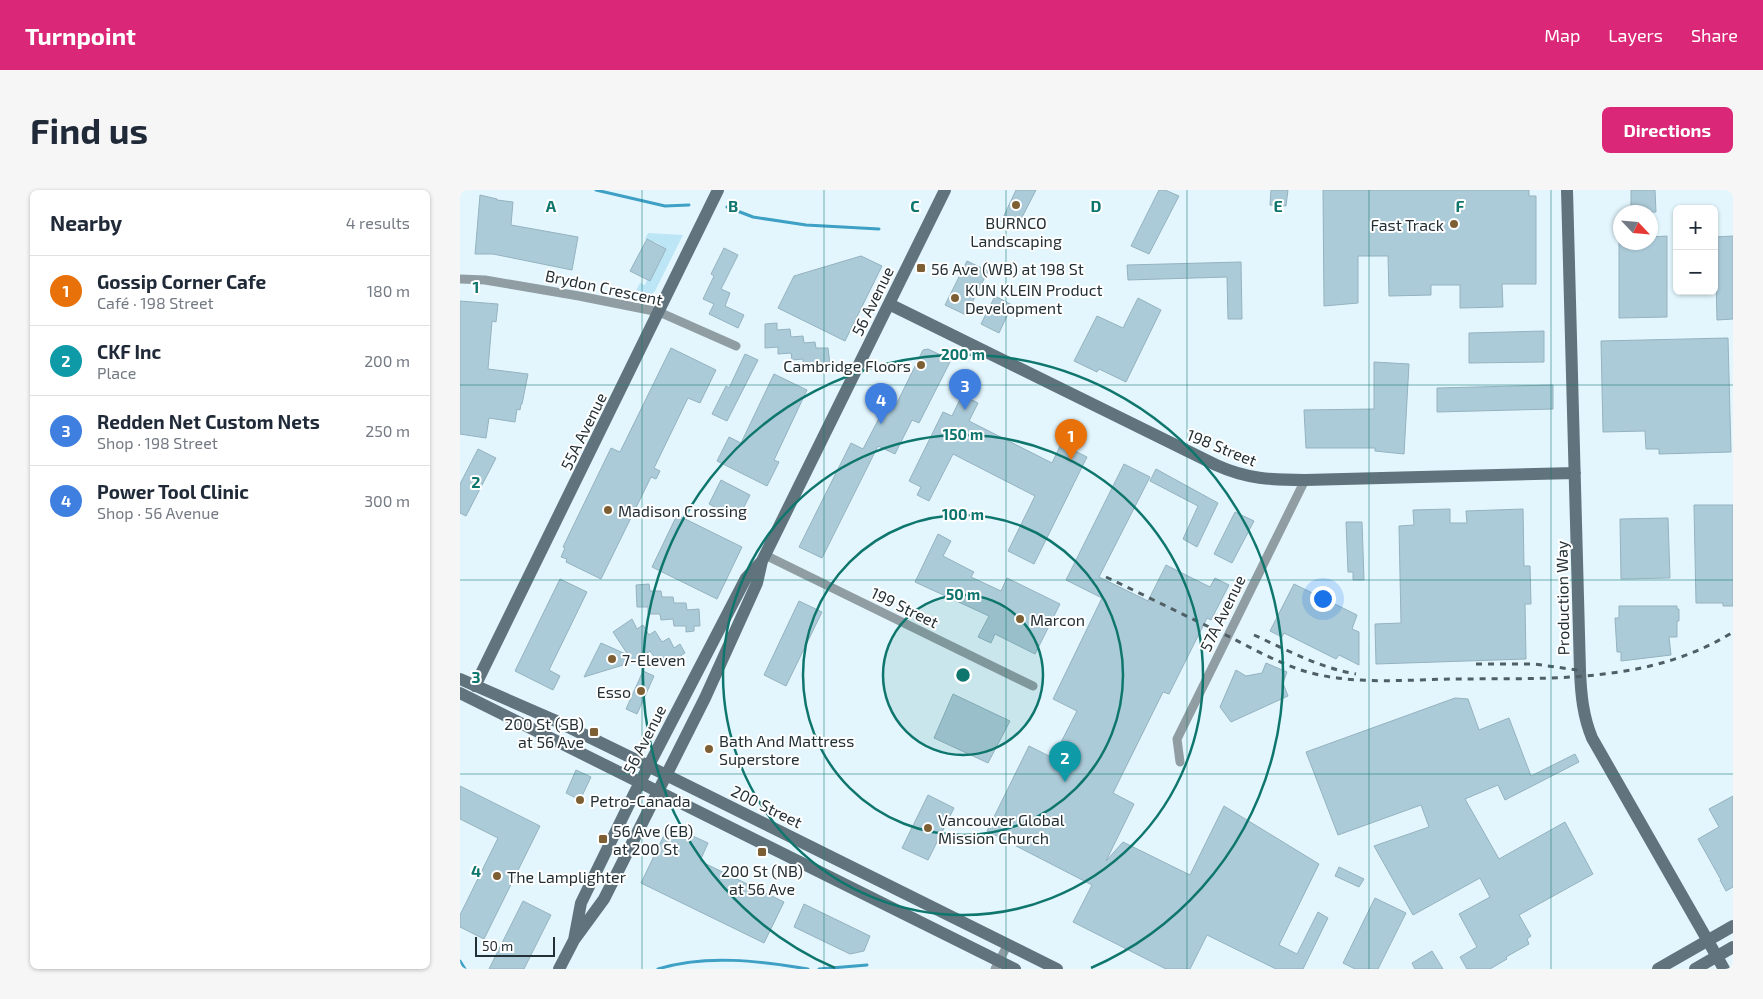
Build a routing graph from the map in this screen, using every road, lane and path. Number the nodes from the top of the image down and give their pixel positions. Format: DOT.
graph roads {
  1 [pos="718,190"];
  2 [pos="1567,190"];
  3 [pos="943,191"];
  4 [pos="460,279"];
  5 [pos="889,304"];
  6 [pos="659,312"];
  7 [pos="736,346"];
  8 [pos="1575,473"];
  9 [pos="1305,480"];
  10 [pos="763,558"];
  11 [pos="707,652"];
  12 [pos="717,672"];
  13 [pos="460,679"];
  14 [pos="475,686"];
  15 [pos="1033,686"];
  16 [pos="460,693"];
  17 [pos="1180,762"];
  18 [pos="649,766"];
  19 [pos="666,775"];
  20 [pos="640,782"];
  21 [pos="658,791"];
  22 [pos="1733,926"];
  23 [pos="574,940"];
  24 [pos="1707,941"];
  25 [pos="1008,944"];
  26 [pos="1733,947"];
  27 [pos="1716,957"];
  28 [pos="997,965"];
  29 [pos="559,969"];
  30 [pos="1015,969"];
  31 [pos="1057,969"];
  32 [pos="1658,969"];
  33 [pos="1695,969"];
  34 [pos="1724,969"];
  1 -- 6 [label="main road, 55A Avenue"];
  2 -- 8 [label="main road, Production Way"];
  3 -- 5 [label="main road, 56 Avenue"];
  4 -- 6 [label="street, Brydon Crescent"];
  5 -- 9 [label="main road, 198 Street"];
  5 -- 10 [label="main road, 56 Avenue"];
  6 -- 7 [label="street, Brydon Crescent"];
  6 -- 14 [label="main road, 55A Avenue"];
  8 -- 9 [label="main road, 198 Street"];
  8 -- 24 [label="main road, Production Way"];
  9 -- 17 [label="street, 57A Avenue"];
  10 -- 11 [label="main road, 56 Avenue"];
  10 -- 12 [label="main road, 56 Avenue"];
  10 -- 15 [label="street, 199 Street"];
  11 -- 12 [label="main road"];
  11 -- 18 [label="main road, 56 Avenue"];
  12 -- 19 [label="main road, 56 Avenue"];
  13 -- 14 [label="main road, 200 Street"];
  14 -- 18 [label="main road, 200 Street"];
  16 -- 20 [label="main road"];
  18 -- 19 [label="main road, 200 Street"];
  18 -- 20 [label="main road, 56 Avenue"];
  19 -- 21 [label="main road, 56 Avenue"];
  19 -- 25 [label="main road, 200 Street"];
  20 -- 21 [label="main road"];
  20 -- 23 [label="main road, 56 Avenue"];
  21 -- 23 [label="main road, 56 Avenue"];
  21 -- 28 [label="main road"];
  22 -- 24 [label="main road"];
  23 -- 29 [label="main road, 56 Avenue"];
  24 -- 27 [label="main road, Production Way"];
  24 -- 32 [label="main road"];
  25 -- 28 [label="street"];
  25 -- 31 [label="main road, 200 Street"];
  26 -- 27 [label="main road"];
  27 -- 33 [label="main road"];
  27 -- 34 [label="main road, Production Way"];
  28 -- 30 [label="main road"];
}
